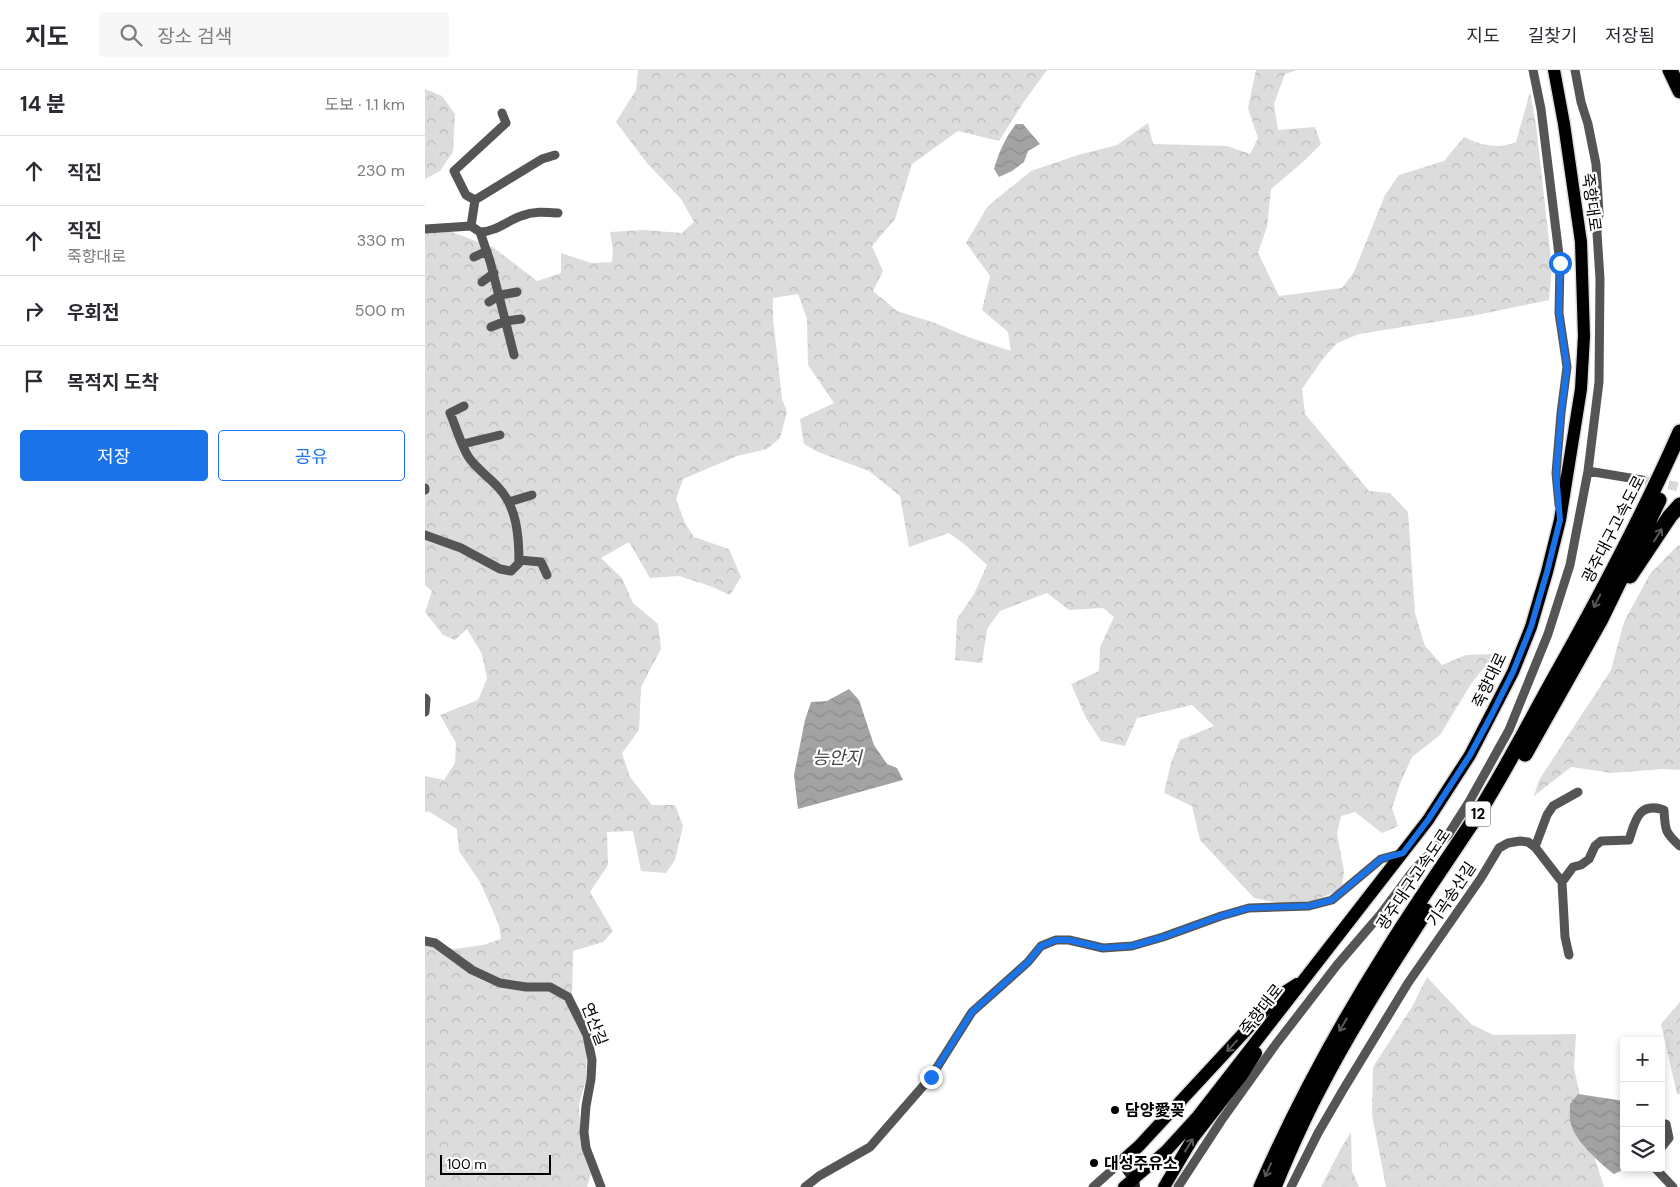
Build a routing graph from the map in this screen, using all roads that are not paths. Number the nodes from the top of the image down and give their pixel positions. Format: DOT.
graph roads {
  1 [pos="1533,70"];
  2 [pos="1554,70"];
  3 [pos="1575,70"];
  4 [pos="1670,70"];
  5 [pos="1680,92"];
  6 [pos="502,113"];
  7 [pos="555,155"];
  8 [pos="475,200"];
  9 [pos="558,213"];
  10 [pos="471,226"];
  11 [pos="425,229"];
  12 [pos="480,232"];
  13 [pos="487,251"];
  14 [pos="474,257"];
  15 [pos="494,273"];
  16 [pos="482,282"];
  17 [pos="517,292"];
  18 [pos="500,295"];
  19 [pos="489,302"];
  20 [pos="521,319"];
  21 [pos="506,321"];
  22 [pos="491,327"];
  23 [pos="514,355"];
  24 [pos="464,406"];
  25 [pos="1680,421"];
  26 [pos="1680,432"];
  27 [pos="500,435"];
  28 [pos="463,444"];
  29 [pos="1675,456"];
  30 [pos="1588,471"];
  31 [pos="1642,480"];
  32 [pos="532,495"];
  33 [pos="509,502"];
  34 [pos="1680,505"];
  35 [pos="1560,520"];
  36 [pos="425,535"];
  37 [pos="519,560"];
  38 [pos="547,575"];
  39 [pos="1601,619"];
  40 [pos="425,698"];
  41 [pos="425,712"];
  42 [pos="1578,792"];
  43 [pos="1680,846"];
  44 [pos="1535,847"];
  45 [pos="1403,853"];
  46 [pos="1562,882"];
  47 [pos="425,941"];
  48 [pos="1569,955"];
  49 [pos="1306,978"];
  50 [pos="1267,1028"];
  51 [pos="1666,1124"];
  52 [pos="1665,1143"];
  53 [pos="1121,1162"];
  54 [pos="1659,1172"];
  55 [pos="1131,1184"];
  56 [pos="601,1187"];
  57 [pos="805,1187"];
  58 [pos="1093,1187"];
  59 [pos="1164,1187"];
  60 [pos="1178,1187"];
  61 [pos="1261,1187"];
  62 [pos="1274,1187"];
  63 [pos="1291,1187"];
  64 [pos="1673,1187"];
  1 -- 35 [label="street"];
  2 -- 35 [label="main road, 죽향대로"];
  3 -- 30 [label="street"];
  4 -- 5 [label="highway"];
  6 -- 8 [label="street"];
  7 -- 8 [label="street"];
  8 -- 10 [label="street"];
  9 -- 12 [label="street"];
  10 -- 11 [label="street"];
  10 -- 12 [label="street"];
  12 -- 13 [label="street"];
  13 -- 14 [label="street"];
  13 -- 15 [label="street"];
  15 -- 16 [label="street"];
  15 -- 18 [label="street"];
  17 -- 18 [label="street"];
  18 -- 19 [label="street"];
  18 -- 21 [label="street"];
  20 -- 21 [label="street"];
  21 -- 22 [label="street"];
  21 -- 23 [label="street"];
  24 -- 28 [label="street"];
  25 -- 29 [label="highway"];
  26 -- 29 [label="highway, 광주대구고속도로 / 12"];
  27 -- 28 [label="street"];
  28 -- 33 [label="street"];
  29 -- 39 [label="highway, 광주대구고속도로 / 12"];
  29 -- 61 [label="highway, 광주대구고속도로 / 12, one-way"];
  30 -- 31 [label="street"];
  30 -- 60 [label="street"];
  32 -- 33 [label="street"];
  33 -- 37 [label="street"];
  39 -- 34 [label="highway, one-way"];
  35 -- 45 [label="main road, 죽향대로"];
  36 -- 37 [label="street"];
  37 -- 38 [label="street"];
  39 -- 62 [label="highway, 광주대구고속도로 / 12"];
  40 -- 41 [label="street"];
  42 -- 44 [label="street"];
  43 -- 46 [label="street"];
  44 -- 46 [label="street"];
  44 -- 63 [label="street, 기곡송산길"];
  45 -- 49 [label="main road, 죽향대로"];
  45 -- 57 [label="street"];
  46 -- 48 [label="street"];
  47 -- 56 [label="street, 연산길"];
  49 -- 50 [label="main road, 죽향대로"];
  49 -- 53 [label="main road, one-way"];
  50 -- 55 [label="main road, 죽향대로"];
  59 -- 50 [label="main road, one-way"];
  51 -- 52 [label="street"];
  53 -- 55 [label="street"];
  53 -- 58 [label="street"];
  54 -- 64 [label="street"];
}
